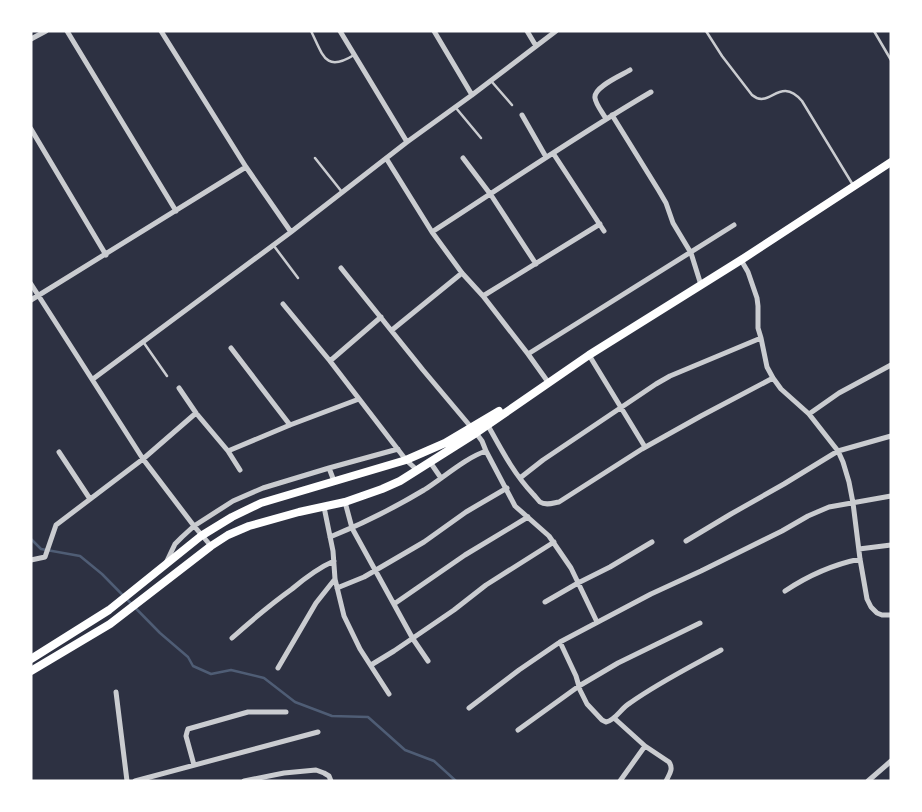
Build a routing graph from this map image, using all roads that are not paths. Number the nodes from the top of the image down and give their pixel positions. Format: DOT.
graph roads {
  1 [pos="46,31"];
  2 [pos="67,31"];
  3 [pos="161,31"];
  4 [pos="311,31"];
  5 [pos="340,31"];
  6 [pos="434,31"];
  7 [pos="527,31"];
  8 [pos="556,31"];
  9 [pos="706,31"];
  10 [pos="874,31"];
  11 [pos="31,39"];
  12 [pos="536,46"];
  13 [pos="354,55"];
  14 [pos="891,60"];
  15 [pos="630,70"];
  16 [pos="491,80"];
  17 [pos="650,92"];
  18 [pos="472,95"];
  19 [pos="512,105"];
  20 [pos="454,107"];
  21 [pos="522,115"];
  22 [pos="612,115"];
  23 [pos="606,118"];
  24 [pos="31,129"];
  25 [pos="481,138"];
  26 [pos="407,142"];
  27 [pos="553,153"];
  28 [pos="546,157"];
  29 [pos="315,158"];
  30 [pos="386,158"];
  31 [pos="463,158"];
  32 [pos="891,162"];
  33 [pos="246,167"];
  34 [pos="853,186"];
  35 [pos="342,192"];
  36 [pos="490,195"];
  37 [pos="176,211"];
  38 [pos="600,224"];
  39 [pos="734,225"];
  40 [pos="604,231"];
  41 [pos="291,232"];
  42 [pos="432,232"];
  43 [pos="273,245"];
  44 [pos="691,253"];
  45 [pos="106,255"];
  46 [pos="741,260"];
  47 [pos="536,264"];
  48 [pos="341,268"];
  49 [pos="462,273"];
  50 [pos="298,278"];
  51 [pos="31,284"];
  52 [pos="701,285"];
  53 [pos="39,295"];
  54 [pos="483,296"];
  55 [pos="31,300"];
  56 [pos="283,304"];
  57 [pos="381,317"];
  58 [pos="392,330"];
  59 [pos="761,338"];
  60 [pos="143,342"];
  61 [pos="231,348"];
  62 [pos="528,354"];
  63 [pos="589,354"];
  64 [pos="330,361"];
  65 [pos="891,365"];
  66 [pos="167,376"];
  67 [pos="773,378"];
  68 [pos="93,379"];
  69 [pos="548,382"];
  70 [pos="179,388"];
  71 [pos="358,399"];
  72 [pos="621,408"];
  73 [pos="196,413"];
  74 [pos="809,414"];
  75 [pos="486,422"];
  76 [pos="290,425"];
  77 [pos="474,430"];
  78 [pos="891,436"];
  79 [pos="645,447"];
  80 [pos="398,450"];
  81 [pos="228,451"];
  82 [pos="486,451"];
  83 [pos="838,451"];
  84 [pos="59,452"];
  85 [pos="143,459"];
  86 [pos="406,460"];
  87 [pos="430,462"];
  88 [pos="329,468"];
  89 [pos="240,470"];
  90 [pos="417,470"];
  91 [pos="441,478"];
  92 [pos="520,478"];
  93 [pos="334,481"];
  94 [pos="506,488"];
  95 [pos="891,496"];
  96 [pos="90,500"];
  97 [pos="345,502"];
  98 [pos="853,503"];
  99 [pos="324,507"];
  100 [pos="528,517"];
  101 [pos="194,526"];
  102 [pos="352,528"];
  103 [pos="201,536"];
  104 [pos="330,537"];
  105 [pos="686,541"];
  106 [pos="554,542"];
  107 [pos="652,542"];
  108 [pos="891,545"];
  109 [pos="211,546"];
  110 [pos="859,550"];
  111 [pos="860,559"];
  112 [pos="31,560"];
  113 [pos="334,561"];
  114 [pos="165,566"];
  115 [pos="376,570"];
  116 [pos="335,579"];
  117 [pos="578,583"];
  118 [pos="336,588"];
  119 [pos="785,591"];
  120 [pos="545,602"];
  121 [pos="394,604"];
  122 [pos="891,615"];
  123 [pos="597,622"];
  124 [pos="700,623"];
  125 [pos="232,638"];
  126 [pos="413,638"];
  127 [pos="560,642"];
  128 [pos="721,650"];
  129 [pos="31,659"];
  130 [pos="428,662"];
  131 [pos="371,665"];
  132 [pos="278,668"];
  133 [pos="31,671"];
  134 [pos="579,686"];
  135 [pos="116,692"];
  136 [pos="389,694"];
  137 [pos="469,708"];
  138 [pos="286,712"];
  139 [pos="614,718"];
  140 [pos="518,730"];
  141 [pos="318,732"];
  142 [pos="645,746"];
  143 [pos="891,761"];
  144 [pos="194,765"];
  145 [pos="331,779"];
  146 [pos="127,781"];
  147 [pos="135,781"];
  148 [pos="244,781"];
  149 [pos="620,781"];
  150 [pos="666,781"];
  151 [pos="868,781"];
  1 -- 11 [label="street"];
  2 -- 37 [label="street"];
  3 -- 33 [label="street"];
  4 -- 13 [label="lane"];
  5 -- 13 [label="street"];
  6 -- 18 [label="street"];
  7 -- 12 [label="street"];
  8 -- 12 [label="street"];
  9 -- 34 [label="lane"];
  10 -- 14 [label="lane"];
  12 -- 16 [label="street"];
  13 -- 26 [label="street"];
  15 -- 23 [label="street"];
  16 -- 18 [label="street"];
  16 -- 19 [label="lane"];
  17 -- 22 [label="street"];
  18 -- 20 [label="street"];
  20 -- 25 [label="lane"];
  20 -- 26 [label="street"];
  21 -- 28 [label="street"];
  22 -- 23 [label="street"];
  22 -- 44 [label="street"];
  23 -- 27 [label="street"];
  24 -- 45 [label="street"];
  26 -- 30 [label="street"];
  27 -- 28 [label="street"];
  27 -- 38 [label="street"];
  28 -- 36 [label="street"];
  29 -- 35 [label="lane"];
  30 -- 35 [label="street"];
  30 -- 42 [label="street"];
  31 -- 36 [label="street"];
  32 -- 34 [label="main road"];
  33 -- 37 [label="street"];
  33 -- 41 [label="street"];
  34 -- 46 [label="main road"];
  35 -- 41 [label="street"];
  36 -- 42 [label="street"];
  36 -- 47 [label="street"];
  37 -- 45 [label="street"];
  38 -- 40 [label="street"];
  38 -- 47 [label="street"];
  39 -- 44 [label="street"];
  41 -- 43 [label="street"];
  42 -- 49 [label="street"];
  43 -- 50 [label="lane"];
  43 -- 60 [label="street"];
  44 -- 52 [label="street"];
  44 -- 62 [label="street"];
  45 -- 53 [label="street"];
  46 -- 52 [label="main road"];
  46 -- 59 [label="street"];
  47 -- 54 [label="street"];
  48 -- 57 [label="street"];
  49 -- 54 [label="street"];
  49 -- 58 [label="street"];
  51 -- 53 [label="street"];
  52 -- 63 [label="main road"];
  53 -- 55 [label="street"];
  53 -- 68 [label="street"];
  54 -- 62 [label="street"];
  56 -- 64 [label="street"];
  57 -- 58 [label="street"];
  57 -- 64 [label="street"];
  58 -- 77 [label="street"];
  59 -- 67 [label="street"];
  59 -- 72 [label="street"];
  60 -- 66 [label="lane"];
  60 -- 68 [label="street"];
  61 -- 76 [label="street"];
  62 -- 69 [label="street"];
  63 -- 69 [label="main road"];
  63 -- 72 [label="street"];
  64 -- 71 [label="street"];
  65 -- 74 [label="street"];
  67 -- 74 [label="street"];
  67 -- 79 [label="street"];
  68 -- 85 [label="street"];
  69 -- 75 [label="main road"];
  70 -- 73 [label="street"];
  71 -- 76 [label="street"];
  71 -- 80 [label="street"];
  72 -- 79 [label="street"];
  72 -- 92 [label="street"];
  73 -- 81 [label="street"];
  73 -- 85 [label="street"];
  74 -- 83 [label="street"];
  75 -- 77 [label="main road"];
  75 -- 92 [label="street"];
  76 -- 81 [label="street"];
  77 -- 82 [label="street"];
  77 -- 86 [label="main road"];
  77 -- 87 [label="main road"];
  78 -- 83 [label="street"];
  79 -- 92 [label="street"];
  80 -- 86 [label="street"];
  80 -- 88 [label="street"];
  81 -- 89 [label="street"];
  82 -- 91 [label="street"];
  82 -- 94 [label="street"];
  83 -- 98 [label="street"];
  83 -- 105 [label="street"];
  84 -- 96 [label="street"];
  85 -- 96 [label="street"];
  85 -- 101 [label="street"];
  86 -- 90 [label="street"];
  86 -- 93 [label="main road"];
  87 -- 90 [label="main road"];
  87 -- 91 [label="street"];
  88 -- 93 [label="street"];
  88 -- 101 [label="street"];
  90 -- 97 [label="main road"];
  91 -- 102 [label="street"];
  93 -- 103 [label="main road"];
  94 -- 100 [label="street"];
  94 -- 115 [label="street"];
  95 -- 98 [label="street"];
  96 -- 112 [label="street"];
  97 -- 99 [label="main road"];
  97 -- 102 [label="street"];
  98 -- 110 [label="street"];
  98 -- 123 [label="street"];
  99 -- 104 [label="street"];
  99 -- 109 [label="main road"];
  100 -- 106 [label="street"];
  100 -- 121 [label="street"];
  101 -- 103 [label="street"];
  101 -- 114 [label="street"];
  102 -- 104 [label="street"];
  102 -- 115 [label="street"];
  103 -- 109 [label="street"];
  103 -- 114 [label="main road"];
  104 -- 113 [label="street"];
  106 -- 117 [label="street"];
  106 -- 126 [label="street"];
  107 -- 117 [label="street"];
  108 -- 110 [label="street"];
  109 -- 133 [label="main road"];
  110 -- 111 [label="street"];
  111 -- 119 [label="street"];
  111 -- 122 [label="street"];
  113 -- 116 [label="street"];
  113 -- 125 [label="street"];
  114 -- 129 [label="main road"];
  115 -- 118 [label="street"];
  115 -- 121 [label="street"];
  116 -- 118 [label="street"];
  116 -- 132 [label="street"];
  117 -- 120 [label="street"];
  117 -- 123 [label="street"];
  118 -- 131 [label="street"];
  121 -- 126 [label="street"];
  123 -- 127 [label="street"];
  124 -- 134 [label="street"];
  126 -- 130 [label="street"];
  126 -- 131 [label="street"];
  127 -- 134 [label="street"];
  127 -- 137 [label="street"];
  128 -- 139 [label="street"];
  131 -- 136 [label="street"];
  134 -- 139 [label="street"];
  134 -- 140 [label="street"];
  135 -- 146 [label="street"];
  138 -- 144 [label="street"];
  139 -- 142 [label="street"];
  141 -- 144 [label="street"];
  142 -- 149 [label="street"];
  142 -- 150 [label="street"];
  143 -- 151 [label="street"];
  144 -- 147 [label="street"];
  145 -- 148 [label="street"];
}
